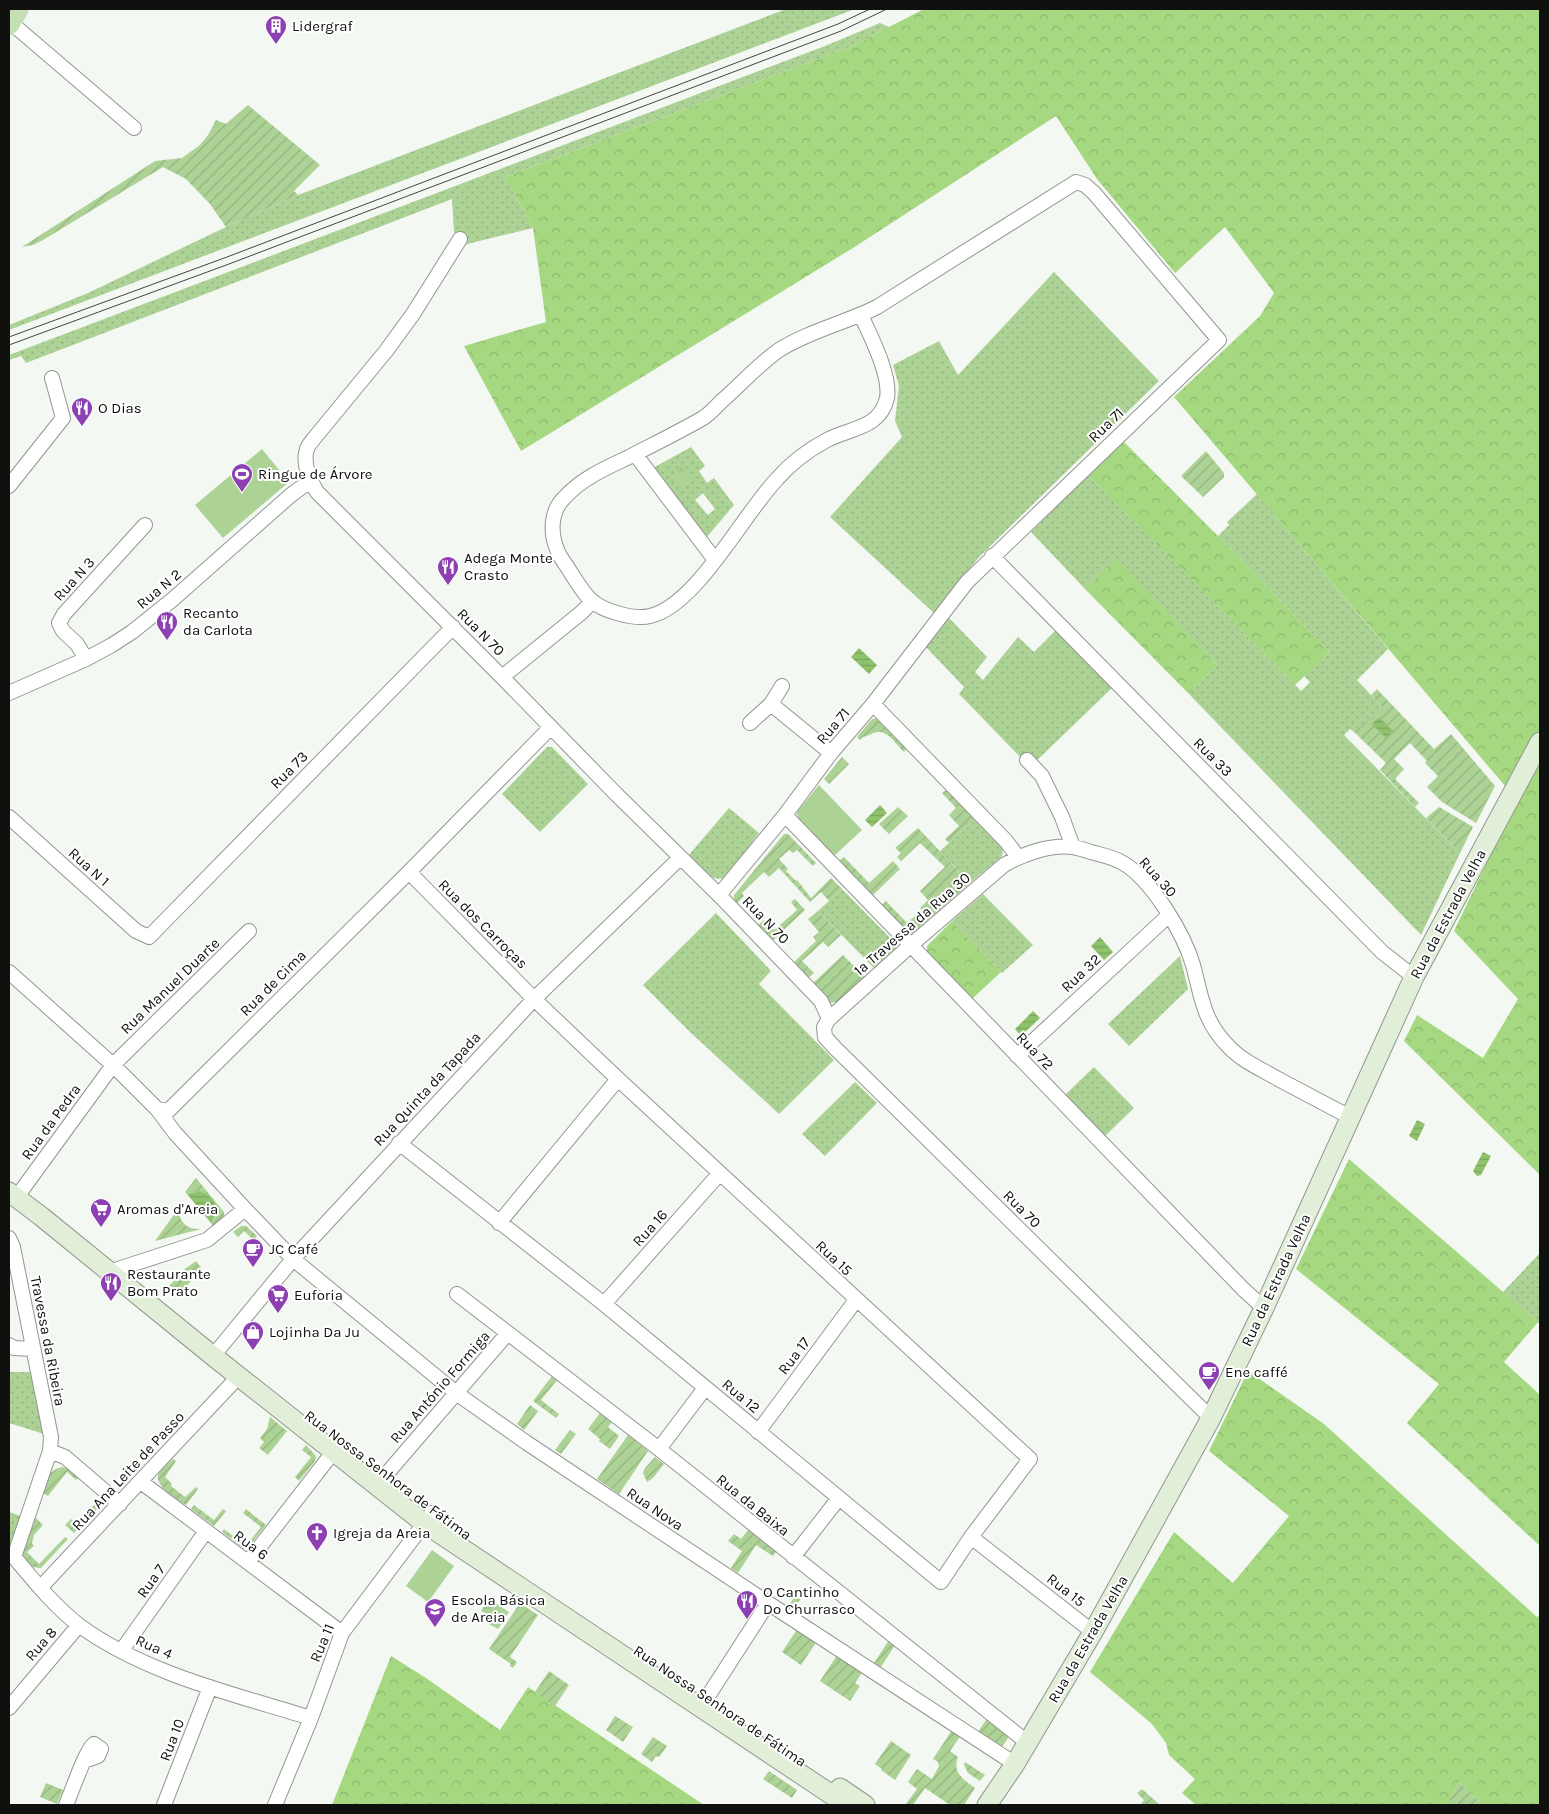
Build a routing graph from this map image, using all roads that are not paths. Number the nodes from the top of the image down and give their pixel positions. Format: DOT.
graph roads {
  1 [pos="12,18"];
  2 [pos="134,128"];
  3 [pos="460,239"];
  4 [pos="860,315"];
  5 [pos="52,378"];
  6 [pos="635,454"];
  7 [pos="310,481"];
  8 [pos="9,486"];
  9 [pos="145,525"];
  10 [pos="992,556"];
  11 [pos="715,560"];
  12 [pos="592,602"];
  13 [pos="453,627"];
  14 [pos="86,660"];
  15 [pos="502,677"];
  16 [pos="782,686"];
  17 [pos="9,693"];
  18 [pos="771,704"];
  19 [pos="873,704"];
  20 [pos="750,723"];
  21 [pos="551,727"];
  22 [pos="1540,742"];
  23 [pos="831,753"];
  24 [pos="1027,760"];
  25 [pos="785,815"];
  26 [pos="9,817"];
  27 [pos="1073,847"];
  28 [pos="1018,857"];
  29 [pos="680,858"];
  30 [pos="409,872"];
  31 [pos="719,895"];
  32 [pos="1169,915"];
  33 [pos="249,931"];
  34 [pos="149,937"];
  35 [pos="911,946"];
  36 [pos="9,972"];
  37 [pos="1414,976"];
  38 [pos="534,999"];
  39 [pos="829,1019"];
  40 [pos="1017,1056"];
  41 [pos="113,1064"];
  42 [pos="618,1079"];
  43 [pos="157,1109"];
  44 [pos="1350,1117"];
  45 [pos="399,1143"];
  46 [pos="720,1173"];
  47 [pos="13,1195"];
  48 [pos="246,1209"];
  49 [pos="42,1217"];
  50 [pos="499,1222"];
  51 [pos="9,1238"];
  52 [pos="293,1259"];
  53 [pos="118,1269"];
  54 [pos="457,1294"];
  55 [pos="856,1300"];
  56 [pos="604,1304"];
  57 [pos="1264,1308"];
  58 [pos="507,1334"];
  59 [pos="33,1349"];
  60 [pos="11,1350"];
  61 [pos="217,1351"];
  62 [pos="239,1376"];
  63 [pos="705,1388"];
  64 [pos="456,1393"];
  65 [pos="1211,1418"];
  66 [pos="758,1432"];
  67 [pos="659,1449"];
  68 [pos="50,1451"];
  69 [pos="334,1451"];
  70 [pos="1030,1459"];
  71 [pos="382,1480"];
  72 [pos="141,1482"];
  73 [pos="840,1498"];
  74 [pos="120,1504"];
  75 [pos="428,1518"];
  76 [pos="206,1531"];
  77 [pos="971,1537"];
  78 [pos="793,1557"];
  79 [pos="11,1559"];
  80 [pos="248,1562"];
  81 [pos="40,1588"];
  82 [pos="768,1604"];
  83 [pos="79,1625"];
  84 [pos="1094,1632"];
  85 [pos="342,1633"];
  86 [pos="122,1650"];
  87 [pos="210,1687"];
  88 [pos="704,1702"];
  89 [pos="9,1708"];
  90 [pos="310,1718"];
  91 [pos="1028,1743"];
  92 [pos="94,1744"];
  93 [pos="1015,1764"];
  94 [pos="66,1805"];
  95 [pos="164,1805"];
  96 [pos="275,1805"];
  97 [pos="847,1805"];
  98 [pos="865,1805"];
  99 [pos="987,1805"];
  1 -- 2 [label="street"];
  3 -- 7 [label="street"];
  4 -- 6 [label="street, Rua 71"];
  4 -- 10 [label="street, Rua 71"];
  4 -- 11 [label="street"];
  5 -- 8 [label="street"];
  6 -- 11 [label="street"];
  6 -- 12 [label="street, Rua 71"];
  7 -- 13 [label="street, Rua N 70"];
  7 -- 14 [label="street, Rua N 2"];
  9 -- 14 [label="street, Rua N 3"];
  10 -- 19 [label="street, Rua 71"];
  10 -- 37 [label="street, Rua 33"];
  11 -- 12 [label="street"];
  12 -- 15 [label="street"];
  13 -- 15 [label="street, Rua N 70"];
  13 -- 34 [label="street, Rua 73"];
  14 -- 17 [label="street, Rua N 2"];
  15 -- 21 [label="street, Rua N 70"];
  16 -- 18 [label="street"];
  18 -- 20 [label="street"];
  18 -- 23 [label="street"];
  19 -- 23 [label="street, Rua 71"];
  19 -- 28 [label="street"];
  21 -- 29 [label="street, Rua N 70"];
  21 -- 30 [label="street, Rua de Cima"];
  22 -- 37 [label="street, Rua da Estrada Velha"];
  23 -- 25 [label="street, Rua 71"];
  24 -- 27 [label="street"];
  25 -- 31 [label="street, Rua 71"];
  25 -- 35 [label="street, Rua 72"];
  26 -- 34 [label="street, Rua N 1"];
  27 -- 28 [label="street, Rua 30"];
  27 -- 32 [label="street, Rua 30"];
  28 -- 35 [label="street, 1ª Travessa da Rua 30"];
  29 -- 31 [label="street, Rua N 70"];
  29 -- 38 [label="street, Rua Quinta da Tapada"];
  30 -- 38 [label="street, Rua dos Carroças"];
  30 -- 43 [label="street, Rua de Cima"];
  31 -- 39 [label="street, Rua N 70"];
  32 -- 40 [label="street, Rua 32"];
  32 -- 44 [label="street, Rua 30"];
  33 -- 41 [label="street, Rua Manuel Duarte"];
  35 -- 39 [label="street, 1ª Travessa da Rua 30"];
  35 -- 40 [label="street, Rua 72"];
  36 -- 41 [label="street"];
  37 -- 44 [label="street, Rua da Estrada Velha"];
  38 -- 42 [label="street, Rua 15"];
  38 -- 45 [label="street, Rua Quinta da Tapada"];
  39 -- 65 [label="street, Rua 70"];
  40 -- 57 [label="street, Rua 72"];
  41 -- 43 [label="street"];
  41 -- 47 [label="street, Rua da Pedra"];
  42 -- 46 [label="street, Rua 15"];
  42 -- 50 [label="street"];
  43 -- 48 [label="street, Rua Nova"];
  44 -- 57 [label="street, Rua da Estrada Velha"];
  45 -- 50 [label="street, Rua 12"];
  45 -- 52 [label="street, Rua Quinta da Tapada"];
  46 -- 55 [label="street, Rua 15"];
  46 -- 56 [label="street, Rua 16"];
  47 -- 49 [label="street, Rua Nossa Senhora de Fátima"];
  48 -- 52 [label="street, Rua Nova"];
  48 -- 53 [label="street"];
  49 -- 53 [label="street, Rua Nossa Senhora de Fátima"];
  49 -- 61 [label="street, Rua Nossa Senhora de Fátima"];
  50 -- 56 [label="street, Rua 12"];
  51 -- 59 [label="street, Travessa da Ribeira"];
  52 -- 61 [label="street, Rua Quinta da Tapada"];
  52 -- 64 [label="street, Rua Nova"];
  53 -- 61 [label="street, Rua Nossa Senhora de Fátima"];
  54 -- 58 [label="street, Rua da Baixa"];
  55 -- 66 [label="street, Rua 17"];
  55 -- 70 [label="street, Rua 15"];
  56 -- 63 [label="street, Rua 12"];
  57 -- 65 [label="street, Rua da Estrada Velha"];
  58 -- 64 [label="street, Rua António Formiga"];
  58 -- 67 [label="street, Rua da Baixa"];
  59 -- 60 [label="street"];
  59 -- 68 [label="street, Travessa da Ribeira"];
  61 -- 62 [label="street, Rua Nossa Senhora de Fátima"];
  61 -- 71 [label="street, Rua Nossa Senhora de Fátima"];
  62 -- 69 [label="street, Rua Nossa Senhora de Fátima"];
  62 -- 72 [label="street, Rua Ana Leite de Passo"];
  63 -- 66 [label="street, Rua 12"];
  63 -- 67 [label="street"];
  64 -- 71 [label="street, Rua António Formiga"];
  64 -- 82 [label="street, Rua Nova"];
  65 -- 84 [label="street, Rua da Estrada Velha"];
  66 -- 73 [label="street, Rua 12"];
  67 -- 78 [label="street, Rua da Baixa"];
  68 -- 74 [label="street"];
  68 -- 79 [label="street"];
  69 -- 71 [label="street, Rua Nossa Senhora de Fátima"];
  69 -- 80 [label="street"];
  70 -- 77 [label="street, Rua 12"];
  71 -- 75 [label="street, Rua Nossa Senhora de Fátima"];
  72 -- 74 [label="street, Rua Ana Leite de Passo"];
  72 -- 76 [label="street, Rua 6"];
  73 -- 77 [label="street, Rua 12"];
  73 -- 78 [label="street"];
  74 -- 81 [label="street, Rua Ana Leite de Passo"];
  75 -- 85 [label="street, Rua 11"];
  75 -- 88 [label="street, Rua Nossa Senhora de Fátima"];
  76 -- 80 [label="street, Rua 6"];
  76 -- 86 [label="street, Rua 7"];
  77 -- 84 [label="street, Rua 15"];
  78 -- 91 [label="street, Rua da Baixa"];
  79 -- 81 [label="street, Rua 4"];
  80 -- 85 [label="street, Rua 6"];
  81 -- 83 [label="street, Rua 4"];
  82 -- 88 [label="street"];
  82 -- 93 [label="street, Rua Nova"];
  83 -- 86 [label="street, Rua 4"];
  83 -- 89 [label="street, Rua 8"];
  84 -- 91 [label="street, Rua da Estrada Velha"];
  85 -- 90 [label="street, Rua 11"];
  86 -- 87 [label="street, Rua 4"];
  87 -- 90 [label="street, Rua 4"];
  87 -- 95 [label="street, Rua 10"];
  88 -- 97 [label="street, Rua Nossa Senhora de Fátima"];
  88 -- 98 [label="street, Rua Nossa Senhora de Fátima"];
  90 -- 96 [label="street, Rua 11"];
  91 -- 93 [label="street, Rua da Estrada Velha"];
  92 -- 94 [label="street"];
  93 -- 99 [label="street, Rua da Estrada Velha"];
}
